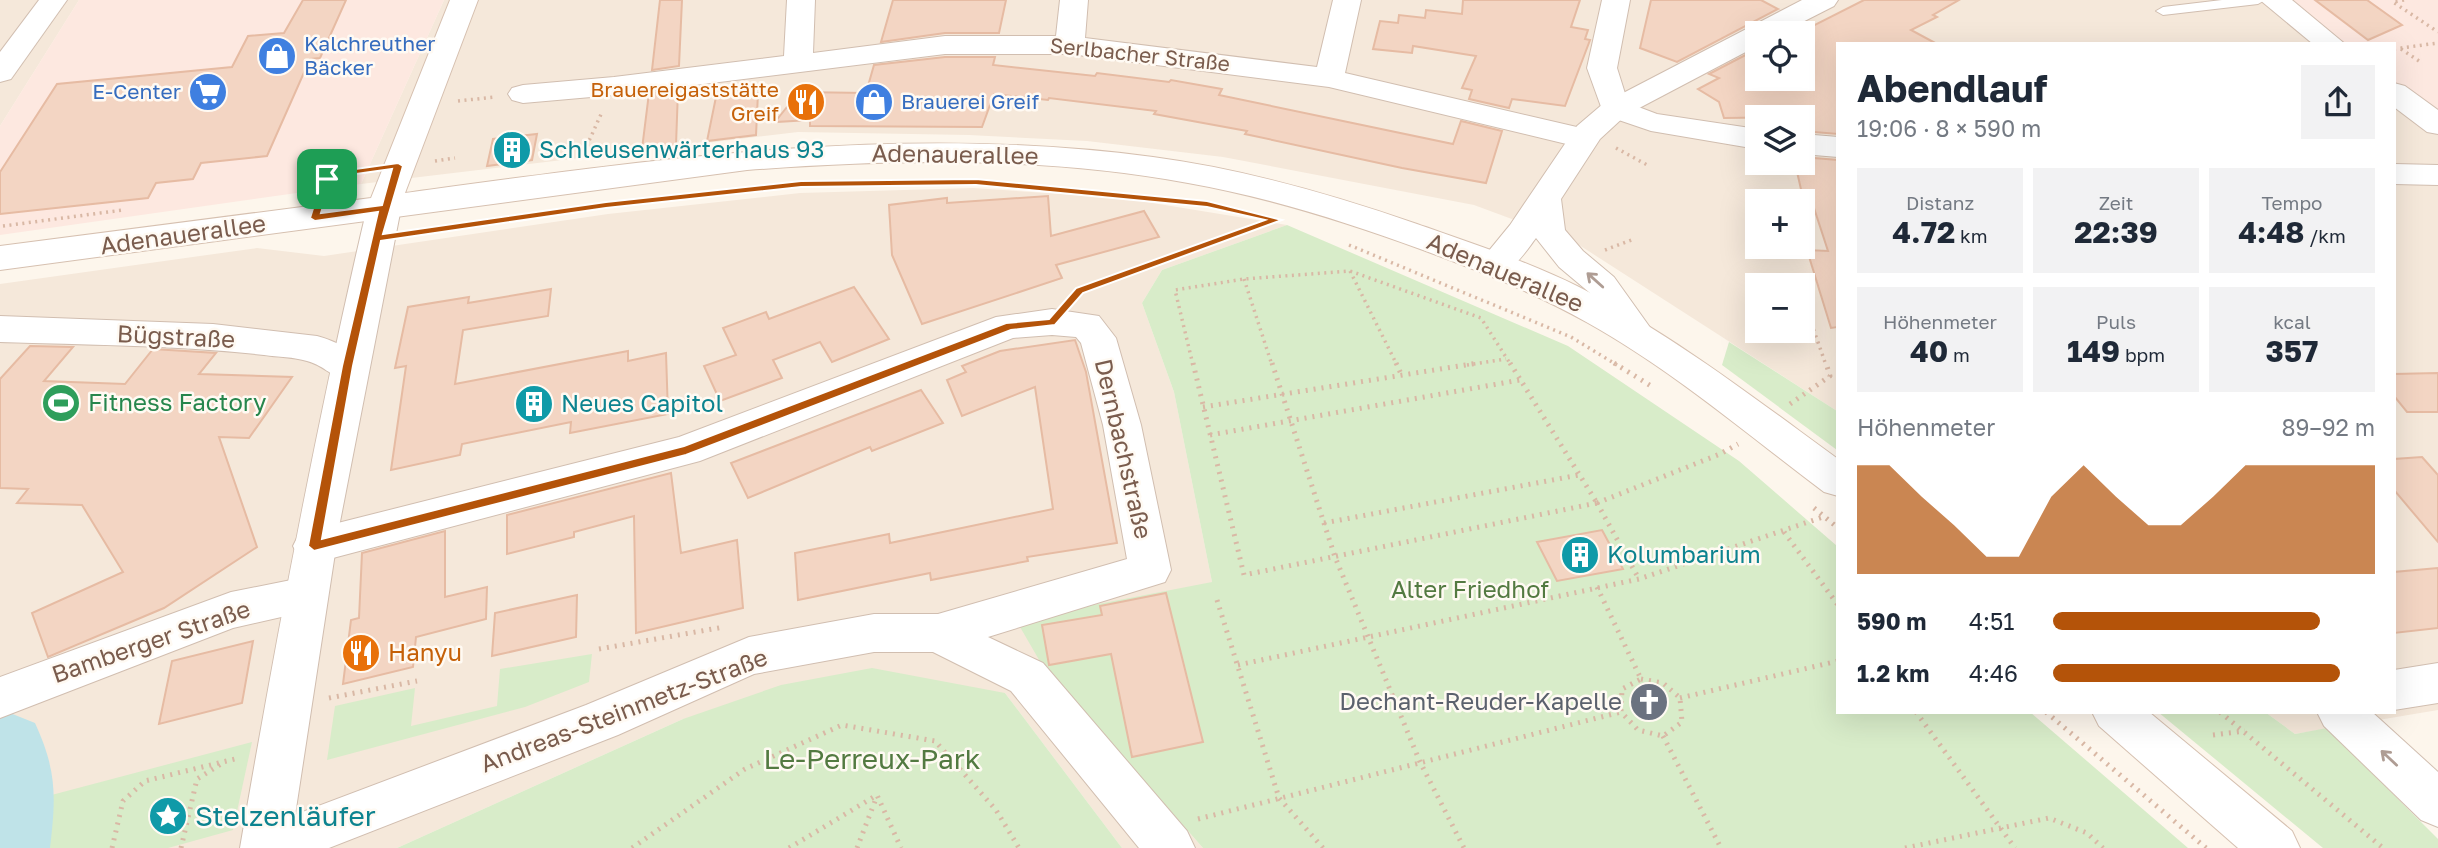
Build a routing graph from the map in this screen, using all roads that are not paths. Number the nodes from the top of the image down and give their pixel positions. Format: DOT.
graph roads {
  1 [pos="53,0"];
  2 [pos="464,0"];
  3 [pos="801,0"];
  4 [pos="1074,0"];
  5 [pos="1347,0"];
  6 [pos="1616,0"];
  7 [pos="1824,0"];
  8 [pos="2258,0"];
  9 [pos="2274,0"];
  10 [pos="2164,11"];
  11 [pos="1783,21"];
  12 [pos="12,39"];
  13 [pos="1745,41"];
  14 [pos="2328,42"];
  15 [pos="1070,44"];
  16 [pos="798,61"];
  17 [pos="0,73"];
  18 [pos="1329,78"];
  19 [pos="523,94"];
  20 [pos="2396,94"];
  21 [pos="1615,109"];
  22 [pos="2438,125"];
  23 [pos="1745,137"];
  24 [pos="1597,141"];
  25 [pos="1815,145"];
  26 [pos="1836,147"];
  27 [pos="2396,174"];
  28 [pos="2438,175"];
  29 [pos="1544,197"];
  30 [pos="384,208"];
  31 [pos="0,258"];
  32 [pos="1495,264"];
  33 [pos="0,329"];
  34 [pos="1636,333"];
  35 [pos="348,366"];
  36 [pos="1836,480"];
  37 [pos="314,546"];
  38 [pos="1150,570"];
  39 [pos="306,595"];
  40 [pos="938,633"];
  41 [pos="2438,683"];
  42 [pos="2396,690"];
  43 [pos="0,698"];
  44 [pos="2117,714"];
  45 [pos="2342,714"];
  46 [pos="2438,804"];
  47 [pos="1164,840"];
  48 [pos="267,848"];
  49 [pos="2275,848"];
  1 -- 12 [label="street"];
  2 -- 30 [label="street"];
  3 -- 16 [label="street"];
  4 -- 15 [label="street"];
  5 -- 18 [label="street"];
  6 -- 21 [label="street"];
  7 -- 11 [label="street"];
  8 -- 10 [label="lane"];
  9 -- 14 [label="street"];
  12 -- 17 [label="street"];
  13 -- 21 [label="street"];
  15 -- 16 [label="street, Serlbacher Straße"];
  15 -- 18 [label="street, Serlbacher Straße"];
  16 -- 19 [label="street, Serlbacher Straße"];
  18 -- 24 [label="street, Serlbacher Straße"];
  20 -- 22 [label="street"];
  21 -- 23 [label="street"];
  21 -- 24 [label="street"];
  24 -- 29 [label="street"];
  25 -- 26 [label="street"];
  27 -- 28 [label="street"];
  29 -- 32 [label="street"];
  34 -- 29 [label="street, one-way"];
  30 -- 31 [label="street, Adenauerallee"];
  30 -- 32 [label="street, Adenauerallee"];
  30 -- 35 [label="street"];
  32 -- 34 [label="street, Adenauerallee"];
  33 -- 35 [label="street, Bügstraße"];
  34 -- 36 [label="street, Adenauerallee"];
  35 -- 37 [label="street"];
  37 -- 38 [label="street, Dernbachstraße"];
  37 -- 39 [label="street"];
  38 -- 40 [label="street, Andreas-Steinmetz-Straße"];
  39 -- 43 [label="street, Bamberger Straße"];
  39 -- 48 [label="street"];
  40 -- 47 [label="street"];
  40 -- 48 [label="street, Andreas-Steinmetz-Straße"];
  41 -- 42 [label="street"];
  44 -- 49 [label="street"];
  46 -- 45 [label="street, one-way"];
}
